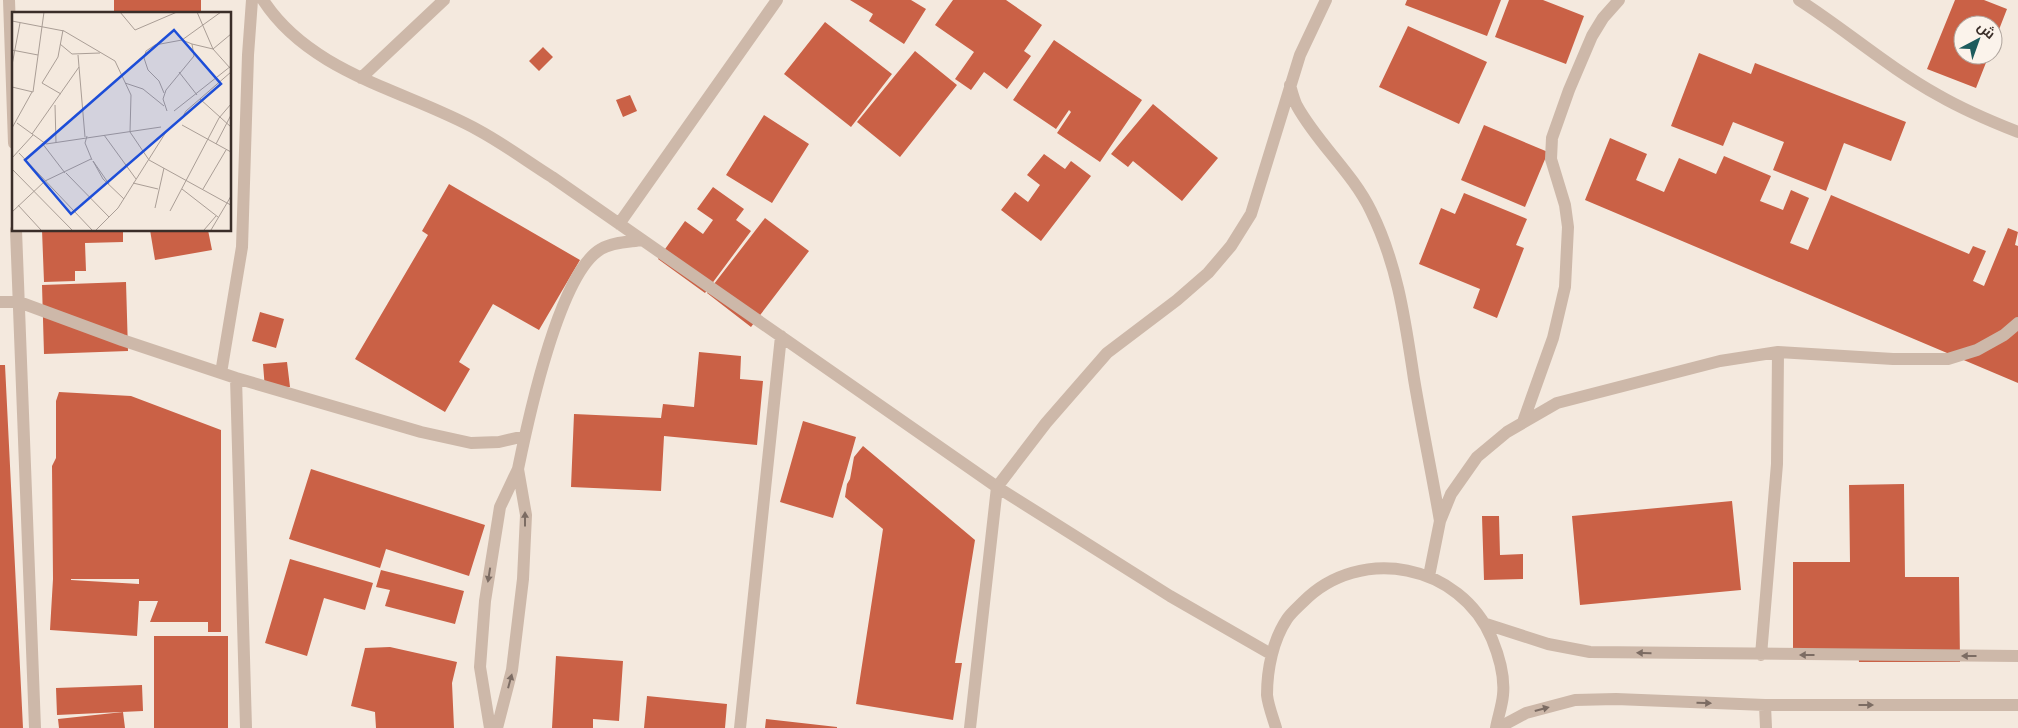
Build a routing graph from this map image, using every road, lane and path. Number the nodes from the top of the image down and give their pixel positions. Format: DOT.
graph roads {
  1 [pos="9,0"];
  2 [pos="252,0"];
  3 [pos="263,0"];
  4 [pos="444,0"];
  5 [pos="777,0"];
  6 [pos="1326,0"];
  7 [pos="1619,0"];
  8 [pos="1799,0"];
  9 [pos="361,78"];
  10 [pos="1290,85"];
  11 [pos="12,86"];
  12 [pos="2018,132"];
  13 [pos="619,224"];
  14 [pos="16,231"];
  15 [pos="642,240"];
  16 [pos="0,302"];
  17 [pos="19,302"];
  18 [pos="2018,323"];
  19 [pos="781,336"];
  20 [pos="1778,352"];
  21 [pos="221,373"];
  22 [pos="236,378"];
  23 [pos="1523,422"];
  24 [pos="524,436"];
  25 [pos="518,469"];
  26 [pos="997,487"];
  27 [pos="1440,521"];
  28 [pos="1429,576"];
  29 [pos="1486,624"];
  30 [pos="1271,654"];
  31 [pos="1761,655"];
  32 [pos="2018,656"];
  33 [pos="1765,705"];
  34 [pos="2018,705"];
  35 [pos="35,728"];
  36 [pos="246,728"];
  37 [pos="490,728"];
  38 [pos="497,728"];
  39 [pos="740,728"];
  40 [pos="970,728"];
  41 [pos="1276,728"];
  42 [pos="1497,728"];
  43 [pos="1766,728"];
  1 -- 11 [label="street"];
  2 -- 21 [label="street"];
  3 -- 9 [label="street"];
  4 -- 9 [label="street"];
  5 -- 13 [label="street"];
  6 -- 10 [label="street"];
  7 -- 23 [label="street"];
  8 -- 12 [label="street"];
  9 -- 13 [label="street"];
  10 -- 26 [label="street"];
  10 -- 27 [label="street"];
  13 -- 15 [label="street"];
  14 -- 17 [label="street"];
  15 -- 19 [label="street"];
  15 -- 24 [label="street"];
  16 -- 17 [label="street"];
  17 -- 21 [label="street"];
  17 -- 35 [label="street"];
  18 -- 20 [label="street"];
  19 -- 26 [label="street"];
  19 -- 39 [label="street"];
  20 -- 23 [label="street"];
  20 -- 31 [label="street"];
  21 -- 22 [label="street"];
  22 -- 24 [label="street"];
  22 -- 36 [label="street"];
  23 -- 27 [label="street"];
  24 -- 25 [label="street"];
  25 -- 37 [label="street, one-way"];
  38 -- 25 [label="street, one-way"];
  26 -- 30 [label="street"];
  26 -- 40 [label="street"];
  27 -- 28 [label="street"];
  28 -- 29 [label="street"];
  28 -- 30 [label="street"];
  31 -- 29 [label="street, one-way"];
  29 -- 42 [label="street"];
  30 -- 41 [label="street"];
  32 -- 31 [label="street, one-way"];
  33 -- 34 [label="street, one-way"];
  42 -- 33 [label="street, one-way"];
  33 -- 43 [label="street"];
}
